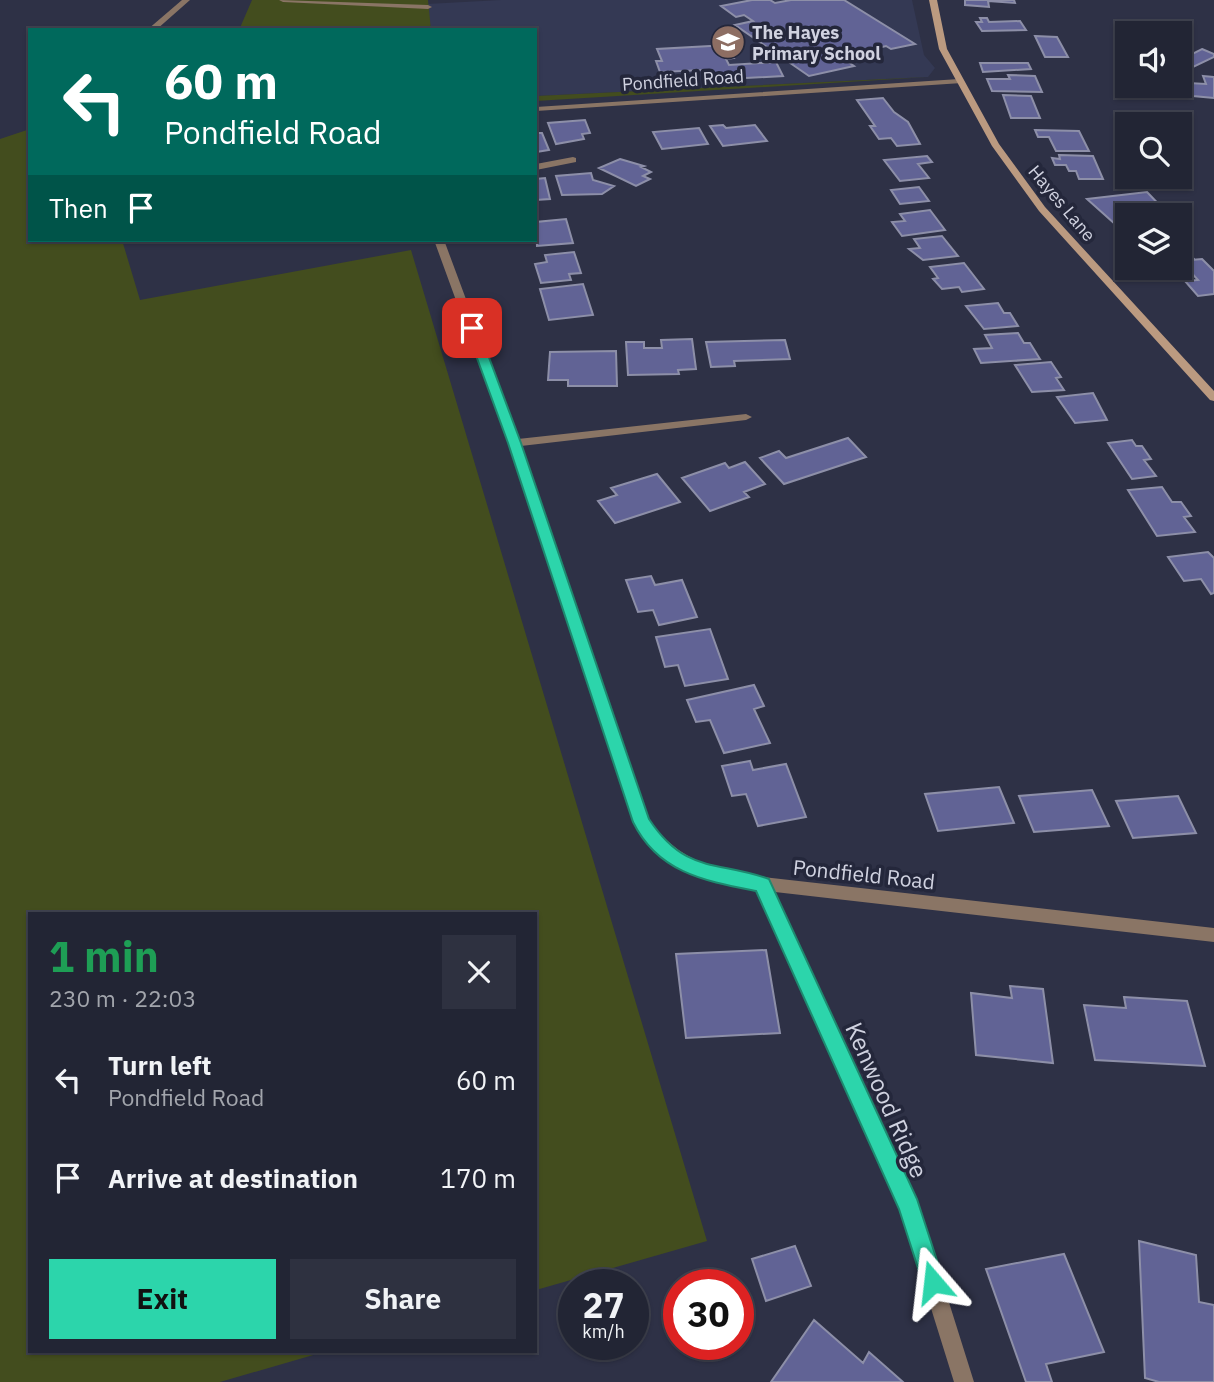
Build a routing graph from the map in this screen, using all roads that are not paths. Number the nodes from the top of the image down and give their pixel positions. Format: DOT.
graph roads {
  1 [pos="186,0"];
  2 [pos="283,0"];
  3 [pos="933,0"];
  4 [pos="428,7"];
  5 [pos="153,28"];
  6 [pos="960,81"];
  7 [pos="537,109"];
  8 [pos="573,160"];
  9 [pos="537,167"];
  10 [pos="440,242"];
  11 [pos="1214,398"];
  12 [pos="746,417"];
  13 [pos="514,443"];
  14 [pos="762,884"];
  15 [pos="1214,935"];
  16 [pos="964,1382"];
  1 -- 5 [label="street"];
  2 -- 4 [label="street"];
  3 -- 6 [label="street, Hayes Lane"];
  6 -- 7 [label="street, Pondfield Road"];
  6 -- 11 [label="street, Hayes Lane"];
  8 -- 9 [label="street"];
  10 -- 13 [label="street, Pondfield Road"];
  12 -- 13 [label="street"];
  13 -- 14 [label="street, Pondfield Road"];
  14 -- 15 [label="street, Pondfield Road"];
  14 -- 16 [label="street, Kenwood Ridge"];
}
